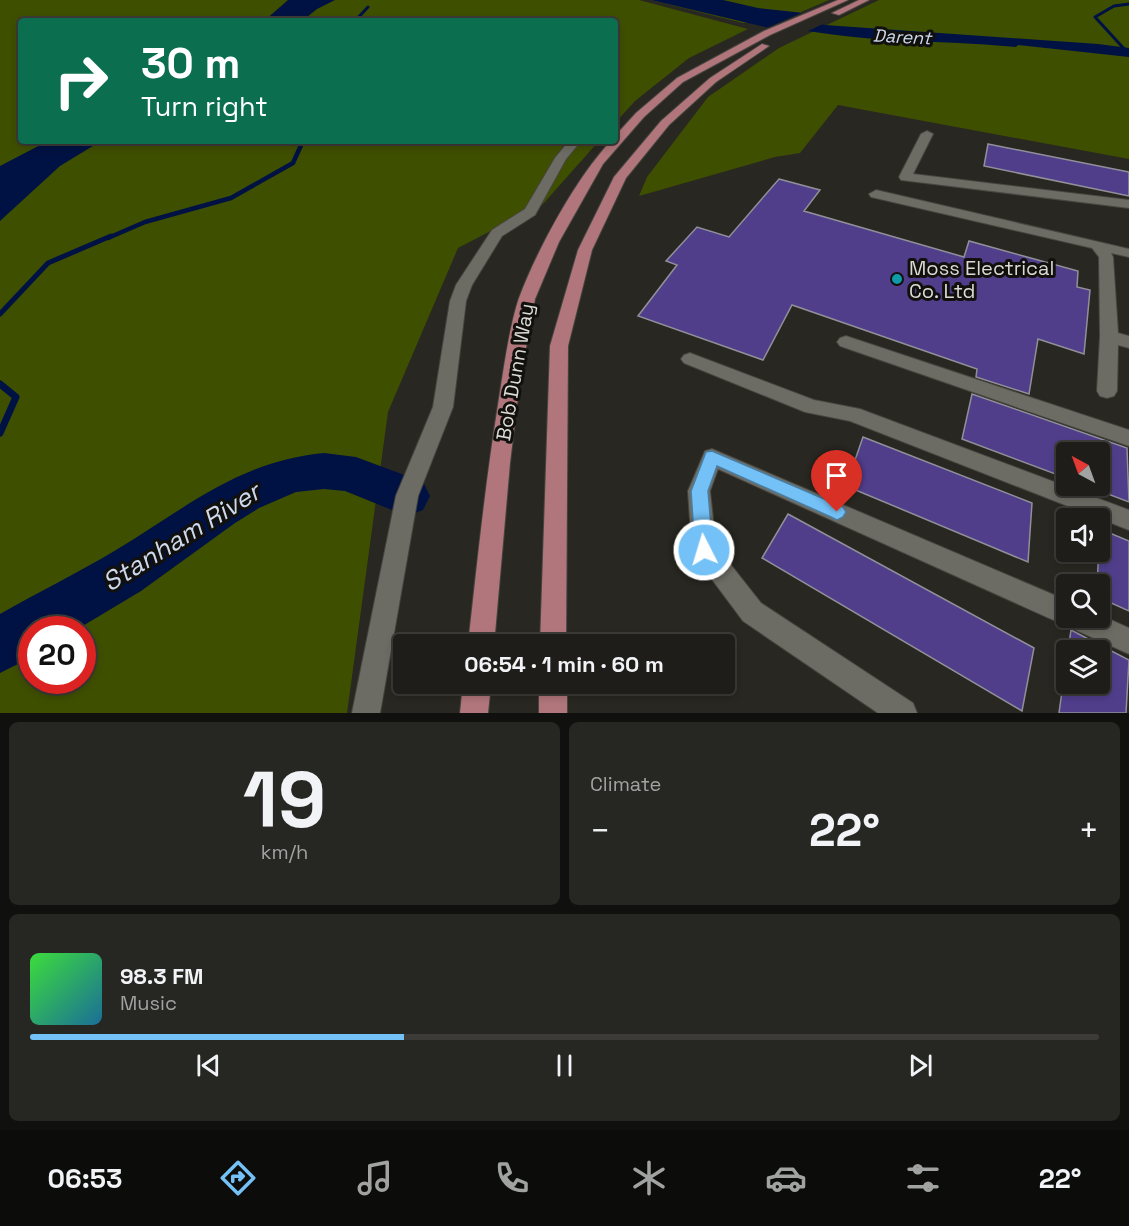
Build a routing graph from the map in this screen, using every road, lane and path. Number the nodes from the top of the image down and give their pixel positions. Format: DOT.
graph roads {
  1 [pos="844,0"];
  2 [pos="865,0"];
  3 [pos="927,135"];
  4 [pos="618,140"];
  5 [pos="572,144"];
  6 [pos="614,144"];
  7 [pos="876,194"];
  8 [pos="1129,204"];
  9 [pos="1097,245"];
  10 [pos="1129,253"];
  11 [pos="1109,336"];
  12 [pos="846,342"];
  13 [pos="1129,342"];
  14 [pos="690,359"];
  15 [pos="1107,391"];
  16 [pos="1129,438"];
  17 [pos="1129,520"];
  18 [pos="1056,609"];
  19 [pos="1100,628"];
  20 [pos="482,634"];
  21 [pos="553,634"];
  22 [pos="1129,641"];
  23 [pos="476,694"];
  24 [pos="553,694"];
  25 [pos="366,713"];
  26 [pos="474,713"];
  27 [pos="553,713"];
  28 [pos="903,713"];
  1 -- 4 [label="main road, Bob Dunn Way"];
  2 -- 21 [label="main road, Bob Dunn Way"];
  3 -- 8 [label="lane"];
  5 -- 25 [label="lane"];
  6 -- 20 [label="main road, Bob Dunn Way"];
  7 -- 9 [label="lane"];
  9 -- 10 [label="lane"];
  9 -- 11 [label="lane"];
  11 -- 13 [label="lane"];
  11 -- 15 [label="lane"];
  12 -- 16 [label="lane"];
  14 -- 17 [label="lane"];
  18 -- 28 [label="lane"];
  19 -- 22 [label="lane"];
  23 -- 26 [label="main road"];
  24 -- 27 [label="main road"];
}
